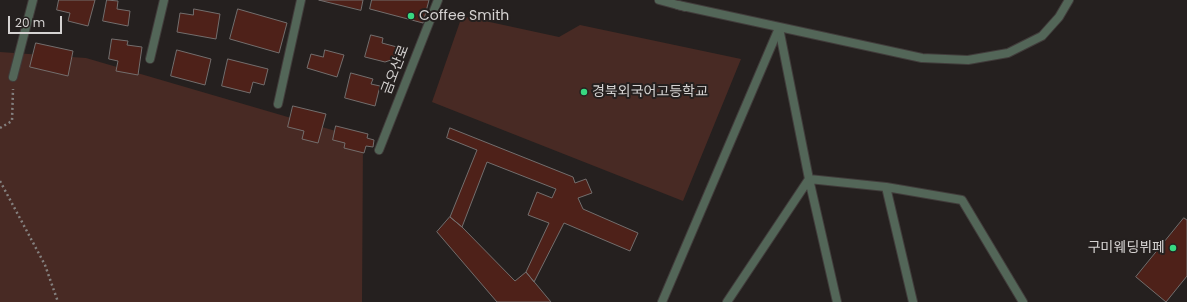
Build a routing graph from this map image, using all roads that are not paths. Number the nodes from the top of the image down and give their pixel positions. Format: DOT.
graph roads {
  1 [pos="33,0"];
  2 [pos="164,0"];
  3 [pos="301,0"];
  4 [pos="438,0"];
  5 [pos="652,0"];
  6 [pos="659,0"];
  7 [pos="1069,0"];
  8 [pos="685,7"];
  9 [pos="778,28"];
  10 [pos="150,59"];
  11 [pos="13,77"];
  12 [pos="278,104"];
  13 [pos="379,150"];
  14 [pos="809,179"];
  15 [pos="886,187"];
  16 [pos="662,302"];
  17 [pos="727,302"];
  18 [pos="837,302"];
  19 [pos="913,302"];
  20 [pos="1023,302"];
  1 -- 11 [label="street"];
  2 -- 10 [label="street"];
  3 -- 12 [label="street"];
  4 -- 13 [label="street, 금오산로"];
  5 -- 8 [label="street"];
  6 -- 8 [label="street"];
  7 -- 9 [label="street"];
  8 -- 9 [label="street"];
  9 -- 14 [label="street"];
  9 -- 16 [label="street"];
  14 -- 15 [label="street"];
  14 -- 17 [label="street"];
  14 -- 18 [label="street"];
  15 -- 19 [label="street"];
  15 -- 20 [label="street"];
}
